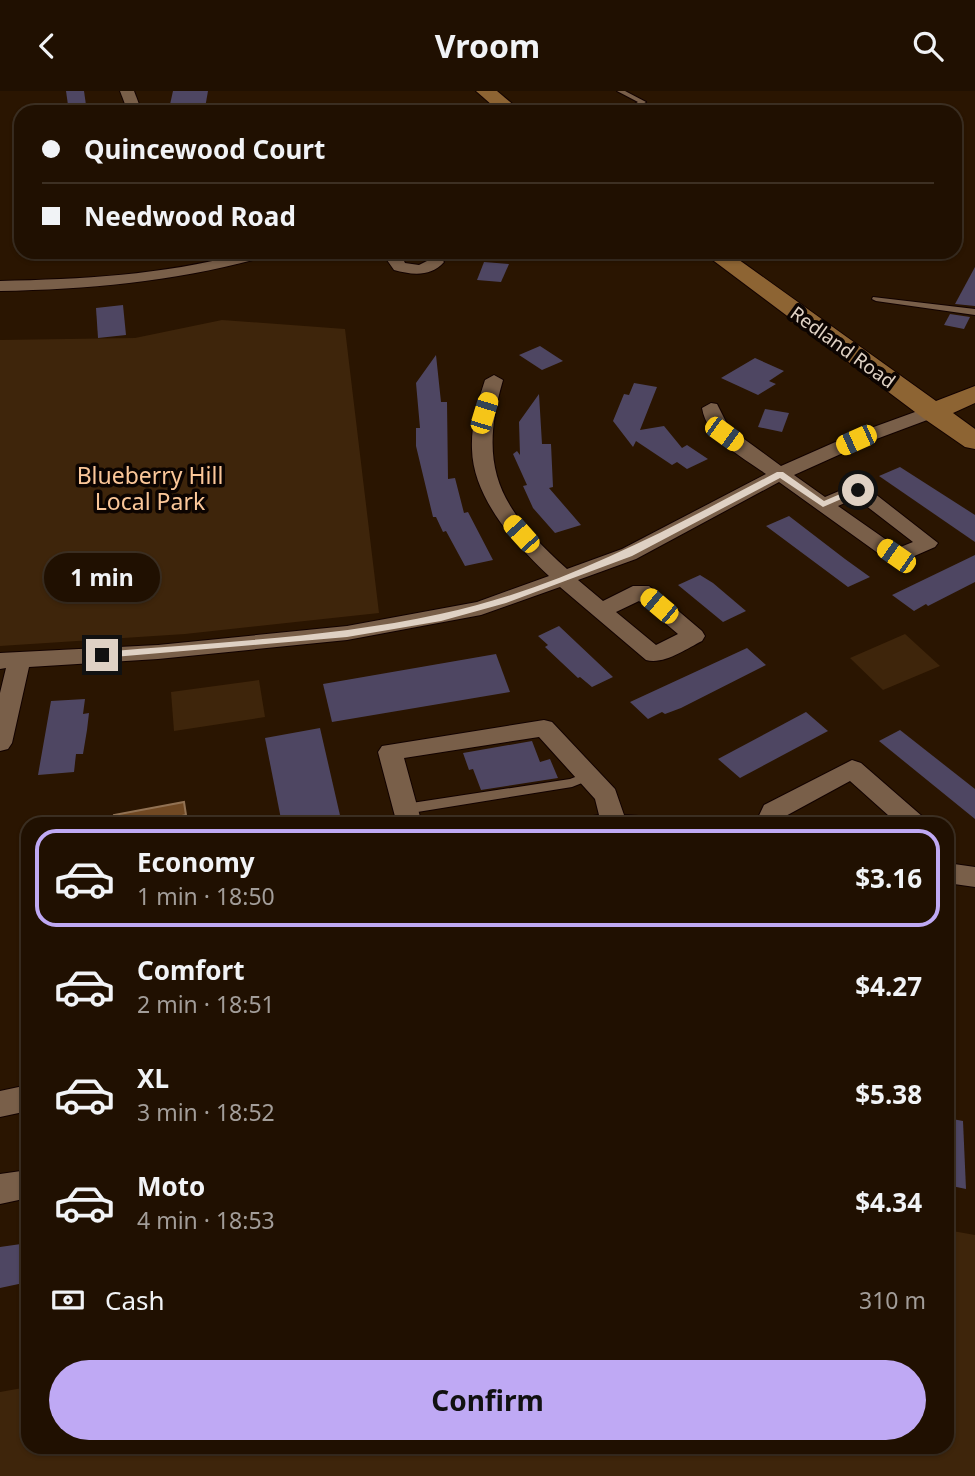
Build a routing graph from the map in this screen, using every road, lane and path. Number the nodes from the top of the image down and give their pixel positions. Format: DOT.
graph roads {
  1 [pos="485,91"];
  2 [pos="620,91"];
  3 [pos="503,105"];
  4 [pos="636,105"];
  5 [pos="193,259"];
  6 [pos="240,259"];
  7 [pos="397,259"];
  8 [pos="434,259"];
  9 [pos="723,259"];
  10 [pos="198,271"];
  11 [pos="0,286"];
  12 [pos="876,299"];
  13 [pos="975,312"];
  14 [pos="494,380"];
  15 [pos="975,394"];
  16 [pos="711,408"];
  17 [pos="932,412"];
  18 [pos="975,441"];
  19 [pos="780,474"];
  20 [pos="823,505"];
  21 [pos="566,579"];
  22 [pos="602,610"];
  23 [pos="9,661"];
  24 [pos="4,704"];
  25 [pos="0,743"];
  26 [pos="588,776"];
  27 [pos="407,817"];
  28 [pos="605,817"];
  29 [pos="770,817"];
  30 [pos="907,817"];
  31 [pos="954,874"];
  32 [pos="975,877"];
  33 [pos="21,1100"];
  34 [pos="0,1104"];
  35 [pos="21,1185"];
  36 [pos="0,1189"];
  1 -- 3 [label="main road"];
  2 -- 4 [label="lane"];
  5 -- 10 [label="street"];
  6 -- 10 [label="street"];
  7 -- 8 [label="street"];
  9 -- 17 [label="main road, Redland Road"];
  10 -- 11 [label="street"];
  12 -- 13 [label="lane"];
  14 -- 21 [label="street"];
  15 -- 17 [label="main road"];
  16 -- 19 [label="street"];
  17 -- 18 [label="main road, Redland Road"];
  17 -- 19 [label="street"];
  19 -- 20 [label="street"];
  19 -- 21 [label="street"];
  21 -- 22 [label="street"];
  21 -- 23 [label="street"];
  23 -- 24 [label="street"];
  24 -- 25 [label="street"];
  26 -- 27 [label="lane"];
  26 -- 27 [label="street"];
  26 -- 28 [label="street"];
  29 -- 30 [label="street"];
  31 -- 32 [label="street"];
  33 -- 34 [label="street"];
  35 -- 36 [label="street"];
}
